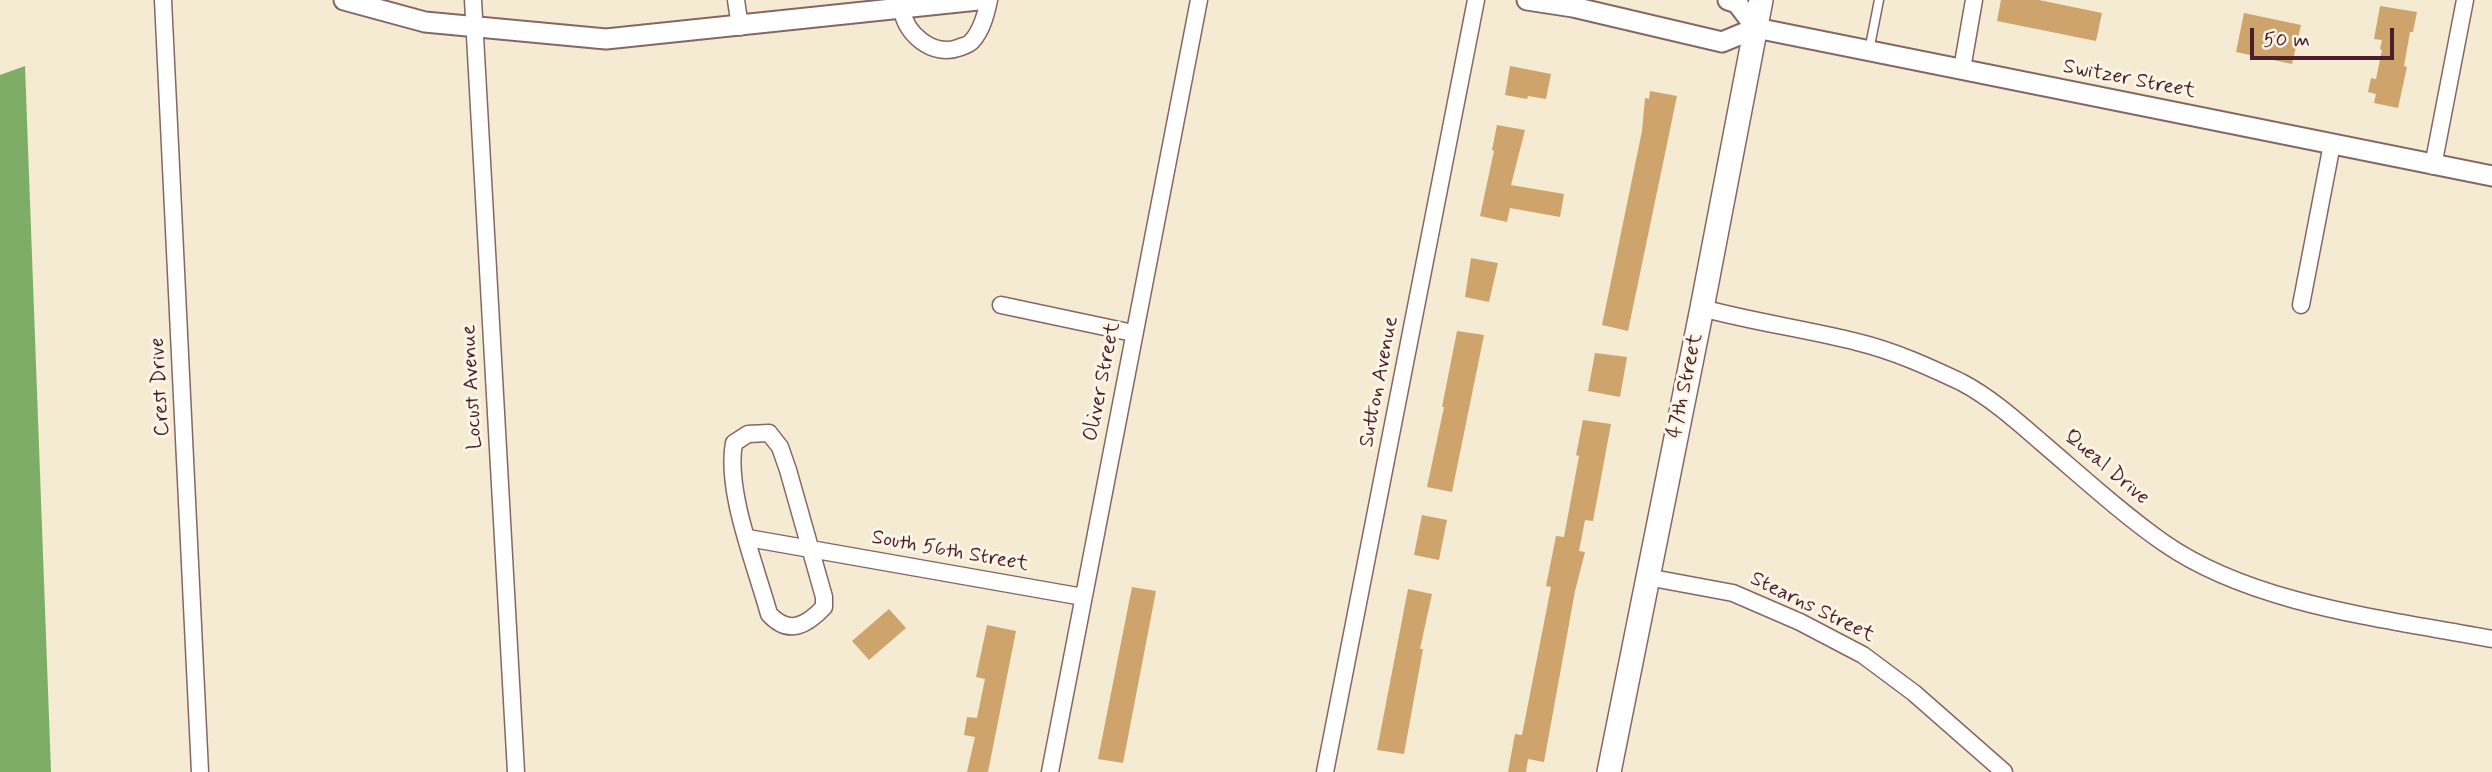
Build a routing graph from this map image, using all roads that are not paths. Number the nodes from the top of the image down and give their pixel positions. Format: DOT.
graph roads {
  1 [pos="163,0"];
  2 [pos="344,0"];
  3 [pos="473,0"];
  4 [pos="736,0"];
  5 [pos="978,0"];
  6 [pos="989,0"];
  7 [pos="1199,0"];
  8 [pos="1476,0"];
  9 [pos="1527,0"];
  10 [pos="1727,0"];
  11 [pos="1761,0"];
  12 [pos="1879,0"];
  13 [pos="1973,0"];
  14 [pos="2465,0"];
  15 [pos="902,9"];
  16 [pos="475,26"];
  17 [pos="740,27"];
  18 [pos="1756,28"];
  19 [pos="1870,51"];
  20 [pos="1962,69"];
  21 [pos="2332,144"];
  22 [pos="2433,166"];
  23 [pos="2492,176"];
  24 [pos="1001,305"];
  25 [pos="2301,305"];
  26 [pos="1702,308"];
  27 [pos="1133,333"];
  28 [pos="748,538"];
  29 [pos="809,548"];
  30 [pos="1647,577"];
  31 [pos="1083,597"];
  32 [pos="2492,639"];
  33 [pos="200,772"];
  34 [pos="516,772"];
  35 [pos="1050,772"];
  36 [pos="1325,772"];
  37 [pos="1608,772"];
  38 [pos="2004,772"];
  1 -- 33 [label="street, Crest Drive"];
  2 -- 16 [label="street"];
  3 -- 16 [label="street, Locust Avenue"];
  4 -- 17 [label="street"];
  5 -- 15 [label="street"];
  6 -- 15 [label="street"];
  7 -- 27 [label="street, Oliver Street"];
  8 -- 36 [label="street, Sutton Avenue"];
  9 -- 18 [label="street"];
  10 -- 18 [label="street"];
  11 -- 18 [label="main road, 47th Street"];
  12 -- 19 [label="lane"];
  13 -- 20 [label="street"];
  14 -- 22 [label="street"];
  15 -- 17 [label="street"];
  16 -- 17 [label="street"];
  16 -- 34 [label="street, Locust Avenue"];
  18 -- 19 [label="street, Switzer Street"];
  18 -- 26 [label="main road, 47th Street"];
  19 -- 20 [label="street, Switzer Street"];
  20 -- 21 [label="street, Switzer Street"];
  21 -- 22 [label="street, Switzer Street"];
  21 -- 25 [label="street"];
  22 -- 23 [label="street, Switzer Street"];
  24 -- 27 [label="street"];
  26 -- 30 [label="main road, 47th Street"];
  26 -- 32 [label="street, Queal Drive"];
  27 -- 31 [label="street, Oliver Street"];
  28 -- 29 [label="street, South 56th Street"];
  28 -- 29 [label="street"];
  28 -- 29 [label="street"];
  29 -- 31 [label="street, South 56th Street"];
  30 -- 37 [label="main road, 47th Street"];
  30 -- 38 [label="street, Stearns Street"];
  31 -- 35 [label="street, Oliver Street"];
}
